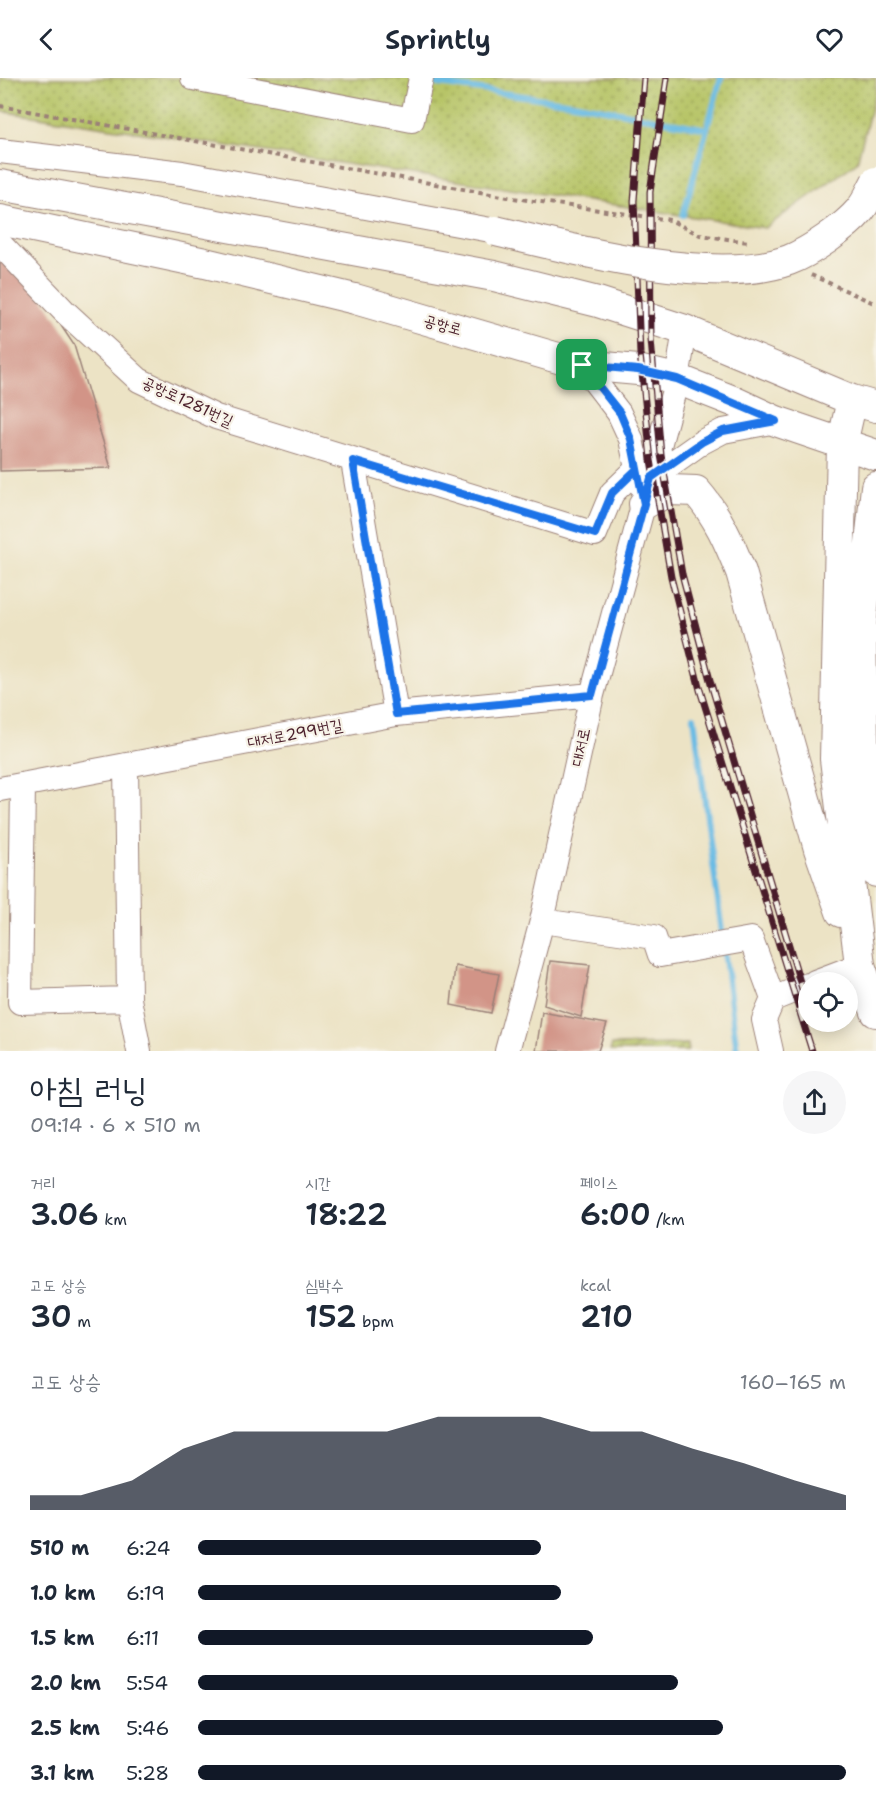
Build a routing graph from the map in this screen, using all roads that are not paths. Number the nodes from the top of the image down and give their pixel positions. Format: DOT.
graph roads {
  1 [pos="193,78"];
  2 [pos="421,78"];
  3 [pos="0,151"];
  4 [pos="876,182"];
  5 [pos="0,185"];
  6 [pos="0,220"];
  7 [pos="496,231"];
  8 [pos="0,244"];
  9 [pos="685,330"];
  10 [pos="582,365"];
  11 [pos="677,379"];
  12 [pos="864,404"];
  13 [pos="776,421"];
  14 [pos="842,444"];
  15 [pos="876,455"];
  16 [pos="353,461"];
  17 [pos="644,484"];
  18 [pos="876,487"];
  19 [pos="592,695"];
  20 [pos="396,714"];
  21 [pos="126,765"];
  22 [pos="11,787"];
  23 [pos="876,872"];
  24 [pos="542,921"];
  25 [pos="860,965"];
  26 [pos="841,972"];
  27 [pos="798,989"];
  28 [pos="129,999"];
  29 [pos="773,999"];
  30 [pos="10,1000"];
  31 [pos="876,1012"];
  32 [pos="140,1051"];
  33 [pos="507,1051"];
  34 [pos="771,1051"];
  1 -- 2 [label="street"];
  3 -- 7 [label="street"];
  4 -- 7 [label="main road, bridge"];
  5 -- 9 [label="main road"];
  6 -- 10 [label="main road, 공항로"];
  8 -- 16 [label="street, 공항로1281번길"];
  9 -- 11 [label="street, 대저로"];
  9 -- 12 [label="main road"];
  10 -- 11 [label="main road, 공항로"];
  10 -- 17 [label="street"];
  11 -- 13 [label="main road, 공항로"];
  11 -- 17 [label="street, 대저로"];
  12 -- 14 [label="main road"];
  13 -- 14 [label="main road, 공항로"];
  13 -- 17 [label="street"];
  14 -- 15 [label="main road, 공항로"];
  14 -- 25 [label="main road"];
  16 -- 17 [label="street, 공항로1281번길"];
  16 -- 20 [label="street"];
  17 -- 19 [label="street, 대저로"];
  17 -- 25 [label="main road"];
  18 -- 23 [label="main road"];
  19 -- 20 [label="street, 대저로299번길"];
  19 -- 24 [label="street, 대저로"];
  20 -- 21 [label="street, 대저로299번길"];
  21 -- 22 [label="street, 대저로299번길"];
  21 -- 28 [label="street"];
  22 -- 30 [label="street"];
  24 -- 29 [label="street"];
  24 -- 33 [label="street, 대저로"];
  25 -- 26 [label="street"];
  25 -- 31 [label="main road"];
  27 -- 29 [label="street"];
  28 -- 30 [label="street"];
  28 -- 32 [label="street"];
  29 -- 34 [label="street"];
}
